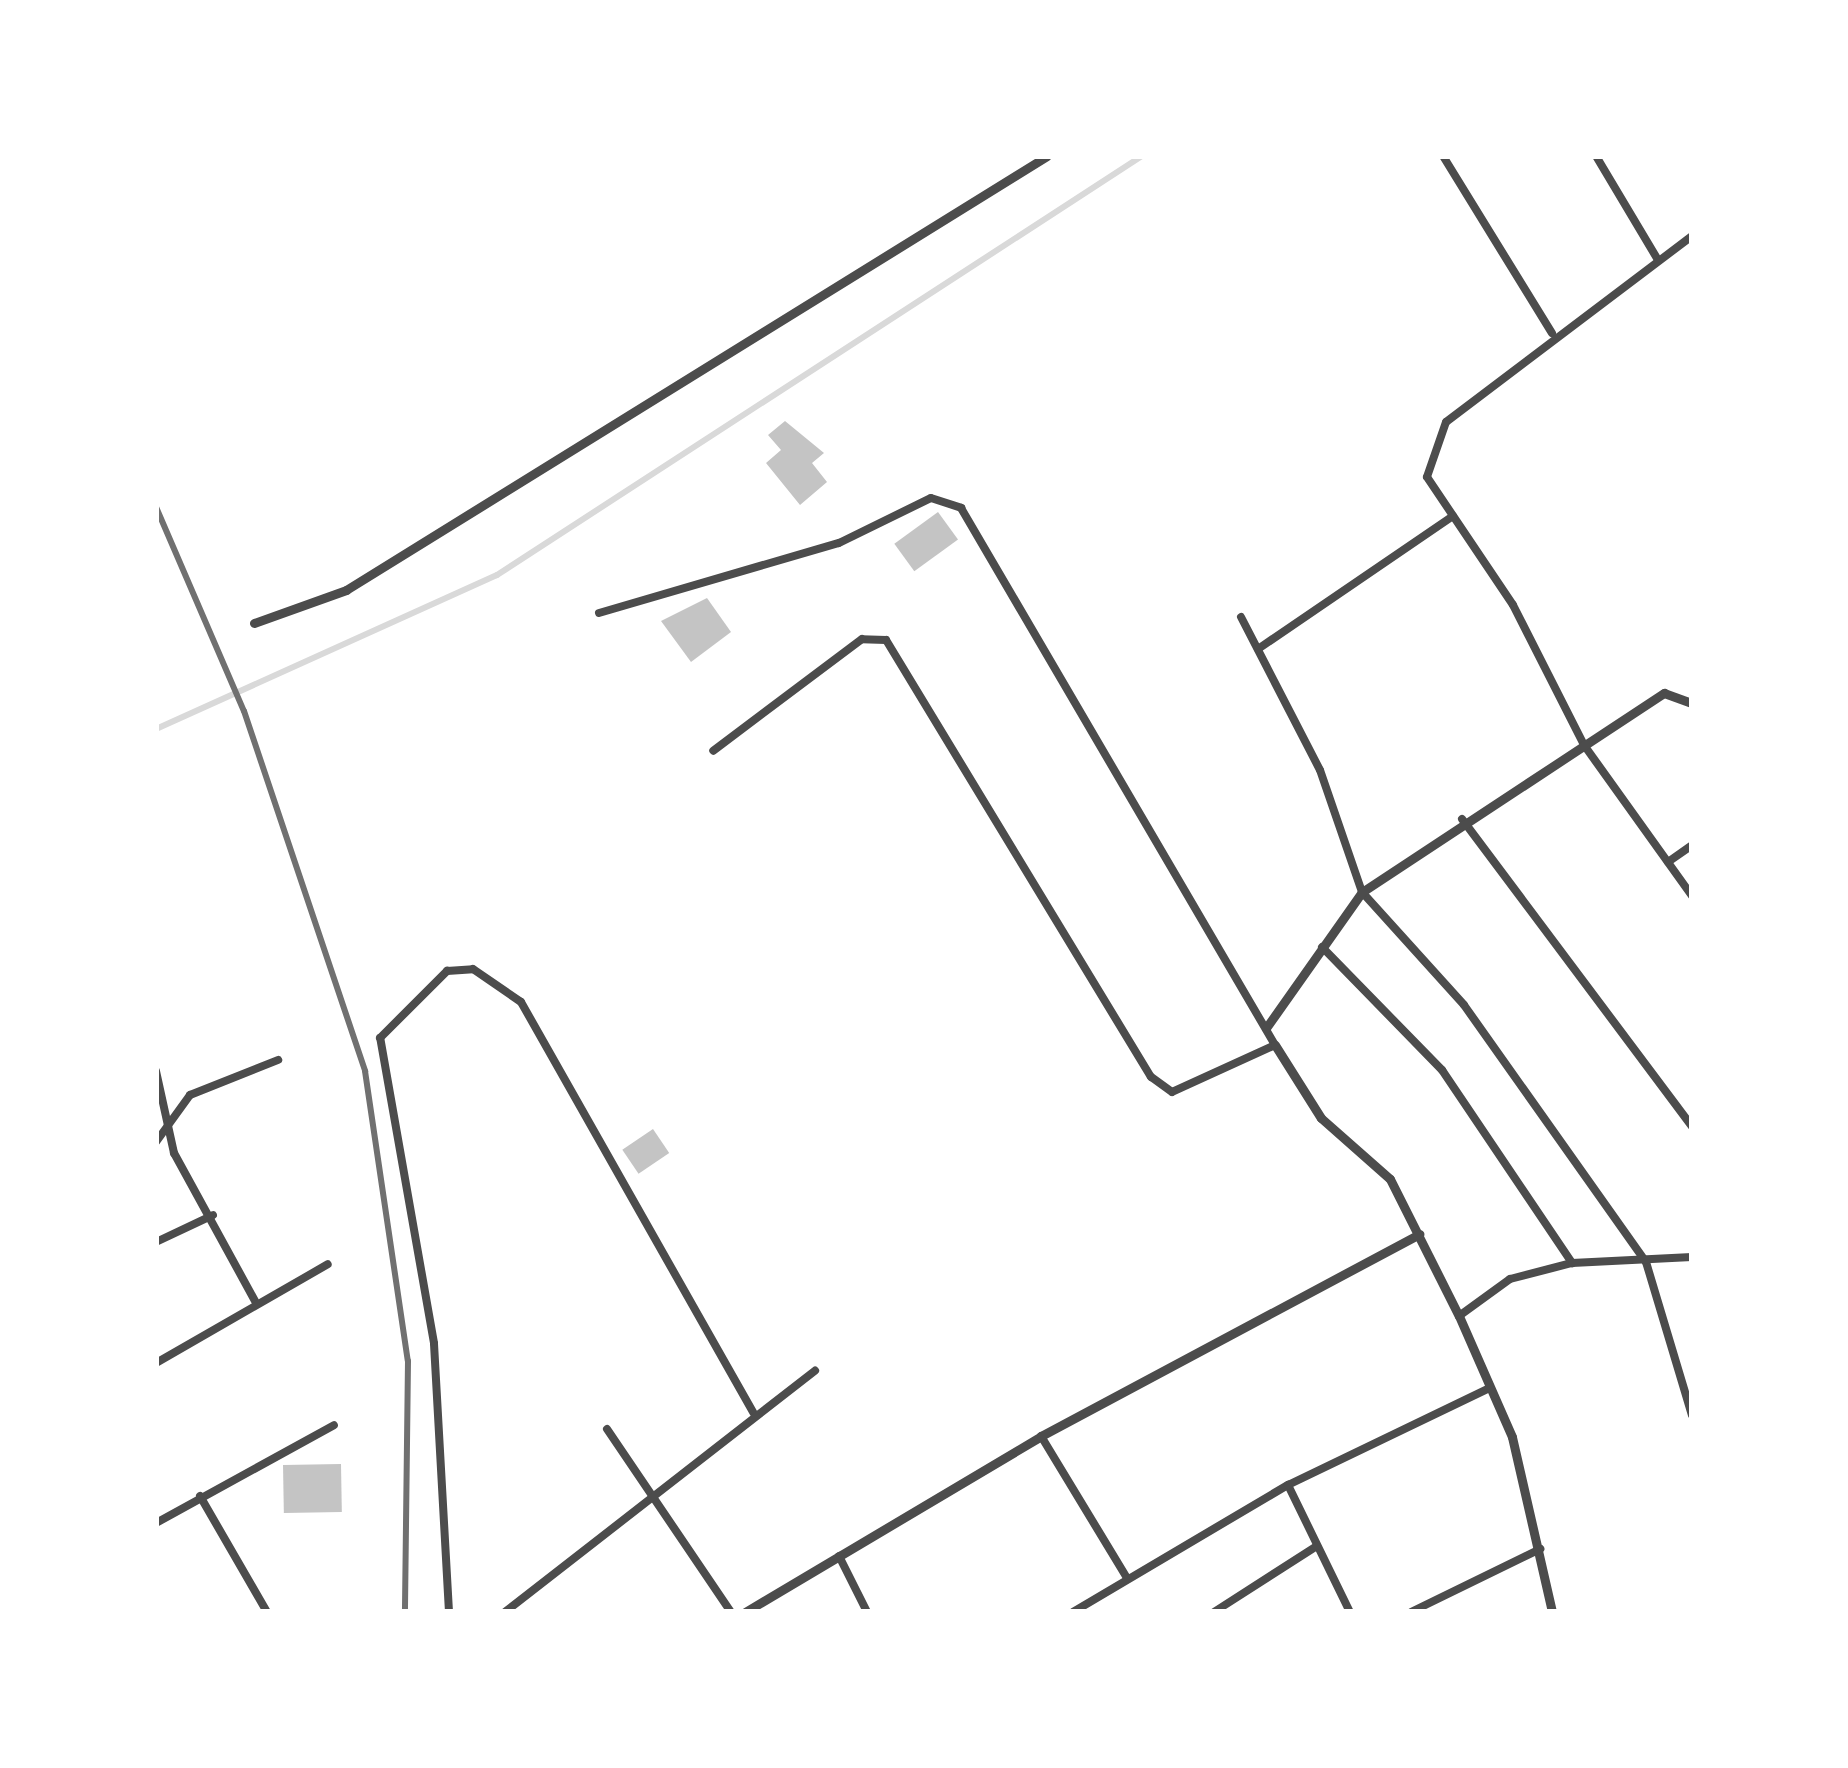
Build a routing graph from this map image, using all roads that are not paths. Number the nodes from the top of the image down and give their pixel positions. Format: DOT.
graph roads {
  1 [pos="1047,156"];
  2 [pos="1443,156"];
  3 [pos="1596,156"];
  4 [pos="1692,236"];
  5 [pos="1658,260"];
  6 [pos="1552,333"];
  7 [pos="1454,516"];
  8 [pos="599,613"];
  9 [pos="1241,617"];
  10 [pos="254,623"];
  11 [pos="1258,649"];
  12 [pos="1692,703"];
  13 [pos="1584,745"];
  14 [pos="713,751"];
  15 [pos="1462,819"];
  16 [pos="1692,845"];
  17 [pos="1668,862"];
  18 [pos="1362,892"];
  19 [pos="1692,896"];
  20 [pos="1322,947"];
  21 [pos="1266,1028"];
  22 [pos="1275,1045"];
  23 [pos="278,1060"];
  24 [pos="156,1071"];
  25 [pos="170,1123"];
  26 [pos="1692,1127"];
  27 [pos="156,1142"];
  28 [pos="213,1215"];
  29 [pos="1419,1234"];
  30 [pos="156,1242"];
  31 [pos="1692,1257"];
  32 [pos="1646,1262"];
  33 [pos="1573,1263"];
  34 [pos="328,1264"];
  35 [pos="255,1301"];
  36 [pos="1459,1316"];
  37 [pos="156,1363"];
  38 [pos="814,1370"];
  39 [pos="1490,1388"];
  40 [pos="754,1413"];
  41 [pos="1692,1415"];
  42 [pos="334,1425"];
  43 [pos="607,1429"];
  44 [pos="1041,1436"];
  45 [pos="1288,1485"];
  46 [pos="200,1496"];
  47 [pos="652,1500"];
  48 [pos="156,1523"];
  49 [pos="1317,1546"];
  50 [pos="1540,1550"];
  51 [pos="838,1554"];
  52 [pos="1127,1579"];
  53 [pos="267,1612"];
  54 [pos="449,1612"];
  55 [pos="505,1612"];
  56 [pos="731,1612"];
  57 [pos="745,1612"];
  58 [pos="867,1612"];
  59 [pos="1073,1612"];
  60 [pos="1214,1612"];
  61 [pos="1350,1612"];
  62 [pos="1412,1612"];
  63 [pos="1552,1612"];
  1 -- 10 [label="street"];
  2 -- 6 [label="street"];
  3 -- 5 [label="street"];
  4 -- 5 [label="street"];
  5 -- 6 [label="street"];
  6 -- 7 [label="street"];
  7 -- 11 [label="street"];
  7 -- 13 [label="street"];
  8 -- 21 [label="street"];
  9 -- 11 [label="street"];
  11 -- 18 [label="street"];
  12 -- 13 [label="street"];
  13 -- 15 [label="street"];
  13 -- 17 [label="street"];
  14 -- 22 [label="street"];
  15 -- 18 [label="street"];
  15 -- 26 [label="street"];
  16 -- 17 [label="street"];
  17 -- 19 [label="street"];
  18 -- 20 [label="street"];
  18 -- 32 [label="street"];
  20 -- 21 [label="street"];
  20 -- 33 [label="street"];
  21 -- 22 [label="street"];
  22 -- 29 [label="street"];
  23 -- 25 [label="street"];
  24 -- 25 [label="street"];
  25 -- 27 [label="street"];
  25 -- 28 [label="street"];
  28 -- 30 [label="street"];
  28 -- 35 [label="street"];
  29 -- 36 [label="street"];
  29 -- 44 [label="street"];
  31 -- 32 [label="street"];
  32 -- 33 [label="street"];
  32 -- 41 [label="street"];
  33 -- 36 [label="street"];
  34 -- 35 [label="street"];
  35 -- 37 [label="street"];
  36 -- 39 [label="street"];
  38 -- 40 [label="street"];
  39 -- 45 [label="street"];
  39 -- 50 [label="street"];
  40 -- 47 [label="street"];
  40 -- 54 [label="street"];
  42 -- 46 [label="street"];
  43 -- 47 [label="street"];
  44 -- 51 [label="street"];
  44 -- 52 [label="street"];
  45 -- 49 [label="street"];
  45 -- 52 [label="street"];
  46 -- 48 [label="street"];
  46 -- 53 [label="street"];
  47 -- 55 [label="street"];
  47 -- 56 [label="street"];
  49 -- 60 [label="street"];
  49 -- 61 [label="street"];
  50 -- 62 [label="street"];
  50 -- 63 [label="street"];
  51 -- 57 [label="street"];
  51 -- 58 [label="street"];
  52 -- 59 [label="street"];
}
